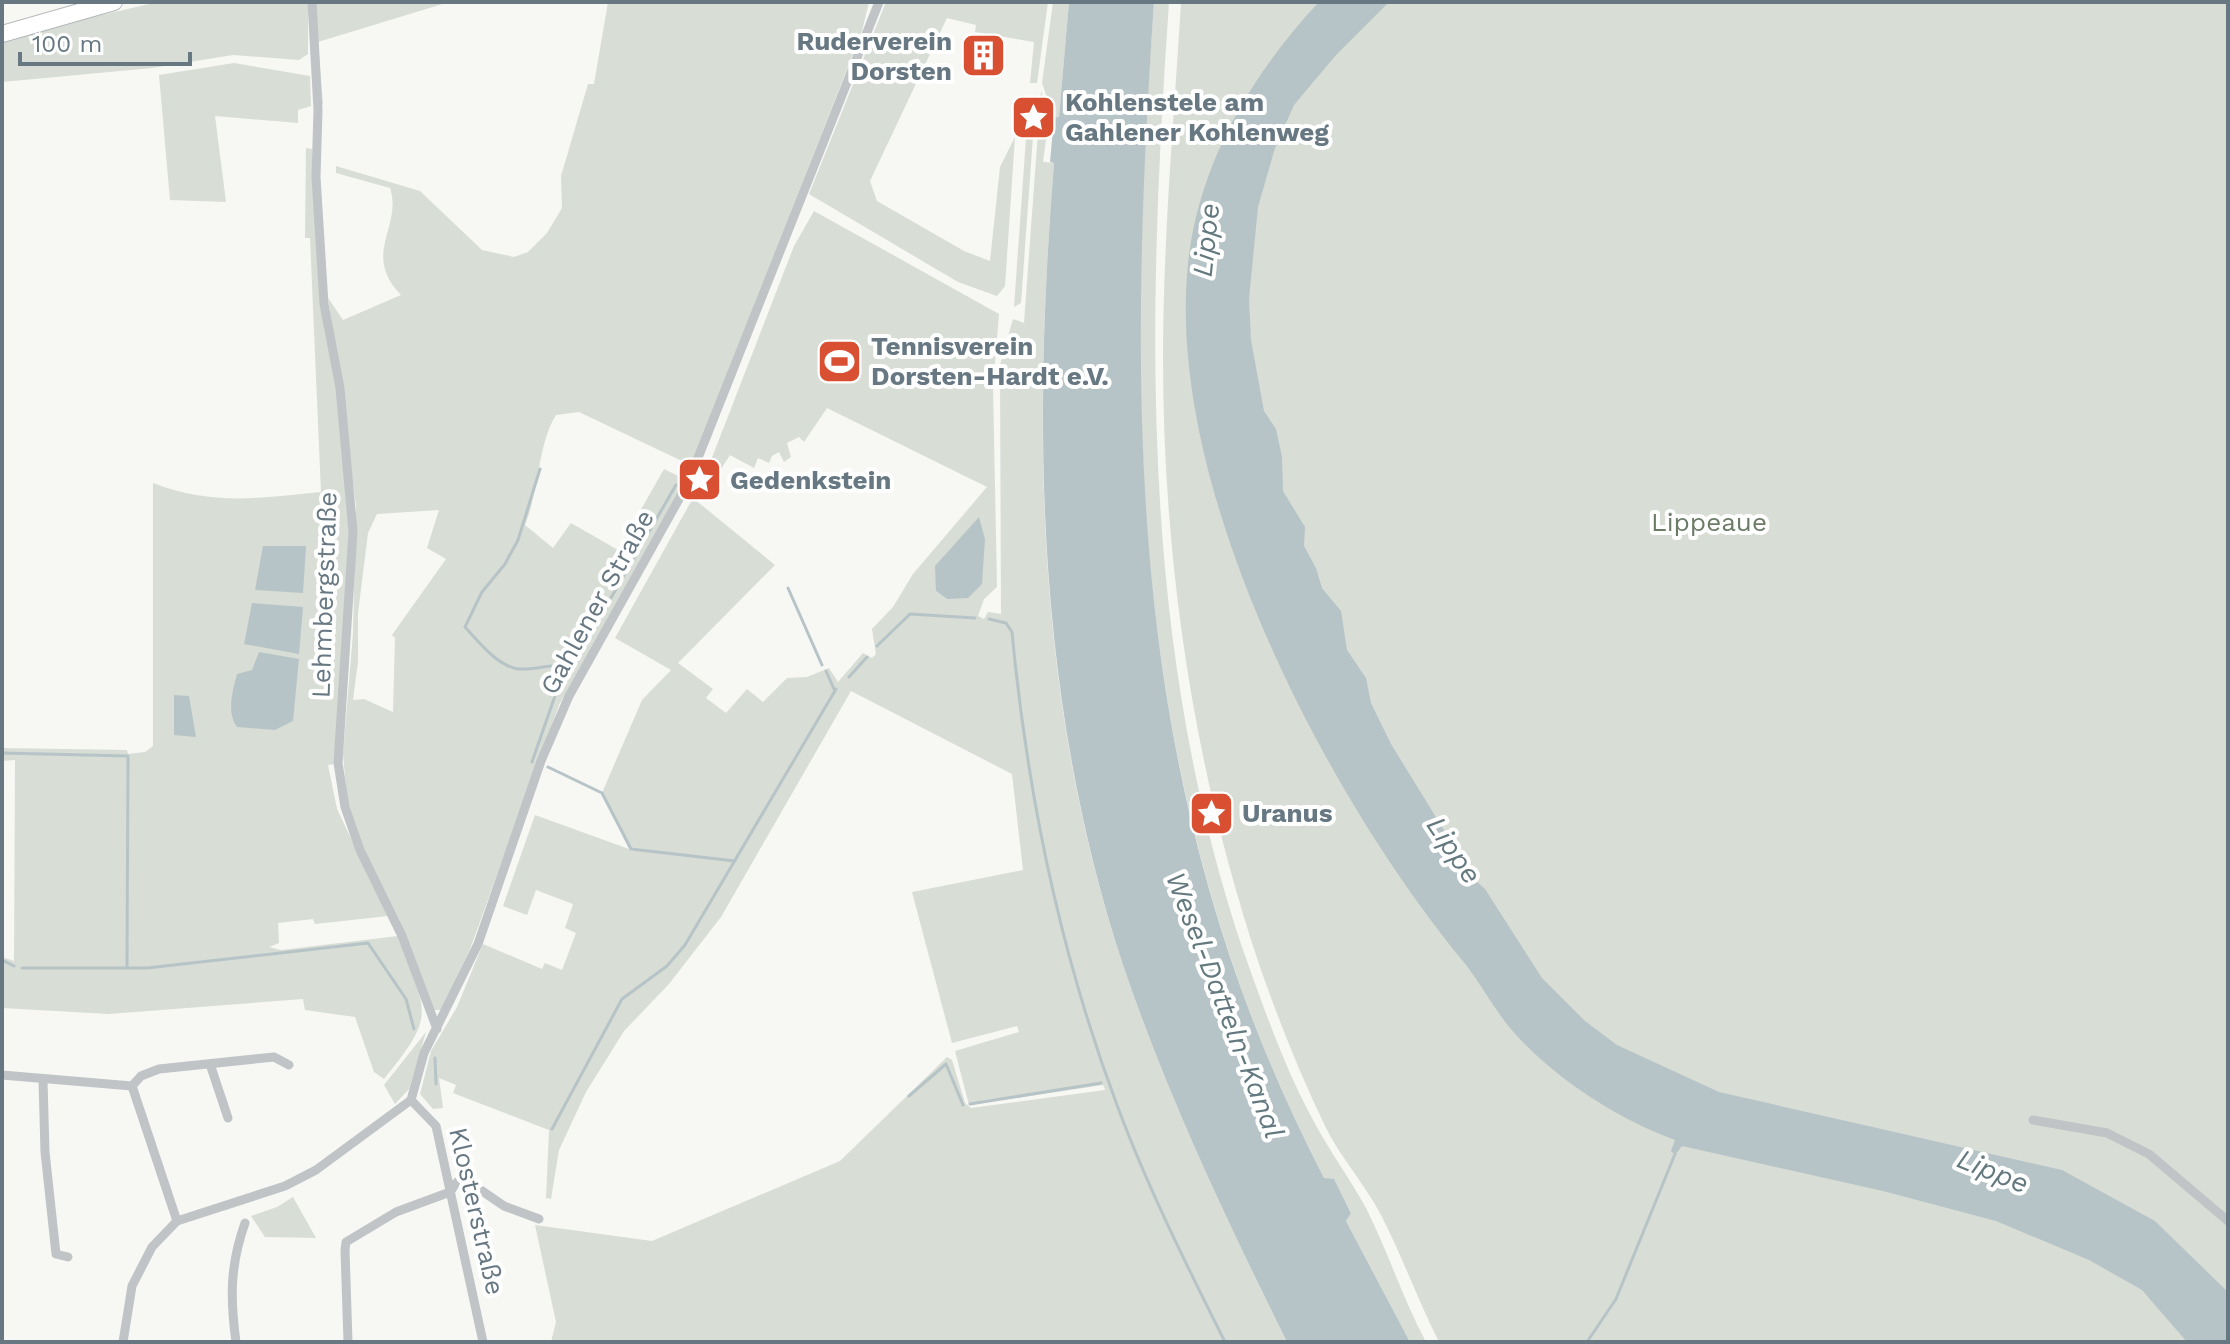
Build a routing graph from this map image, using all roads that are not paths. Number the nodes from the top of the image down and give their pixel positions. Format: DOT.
graph roads {
  1 [pos="101,2"];
  2 [pos="114,2"];
  3 [pos="312,2"];
  4 [pos="879,2"];
  5 [pos="2,24"];
  6 [pos="2,34"];
  7 [pos="437,1029"];
  8 [pos="210,1064"];
  9 [pos="289,1065"];
  10 [pos="2,1075"];
  11 [pos="43,1080"];
  12 [pos="132,1086"];
  13 [pos="411,1100"];
  14 [pos="228,1118"];
  15 [pos="2033,1120"];
  16 [pos="450,1192"];
  17 [pos="539,1219"];
  18 [pos="177,1221"];
  19 [pos="2228,1221"];
  20 [pos="245,1223"];
  21 [pos="68,1257"];
  22 [pos="123,1342"];
  23 [pos="236,1342"];
  24 [pos="348,1342"];
  25 [pos="483,1342"];
  1 -- 5 [label="highway"];
  2 -- 6 [label="highway"];
  3 -- 7 [label="street, Lehmbergstraße"];
  4 -- 7 [label="street, Gahlener Straße"];
  7 -- 13 [label="street, Gahlener Straße"];
  8 -- 9 [label="street"];
  8 -- 12 [label="street"];
  8 -- 14 [label="street"];
  10 -- 11 [label="street"];
  11 -- 12 [label="street"];
  11 -- 21 [label="street"];
  12 -- 18 [label="street"];
  13 -- 16 [label="street, Klosterstraße"];
  13 -- 18 [label="street"];
  15 -- 19 [label="street"];
  16 -- 17 [label="street"];
  16 -- 24 [label="street"];
  16 -- 25 [label="street, Klosterstraße"];
  18 -- 22 [label="street"];
  20 -- 23 [label="street"];
}
